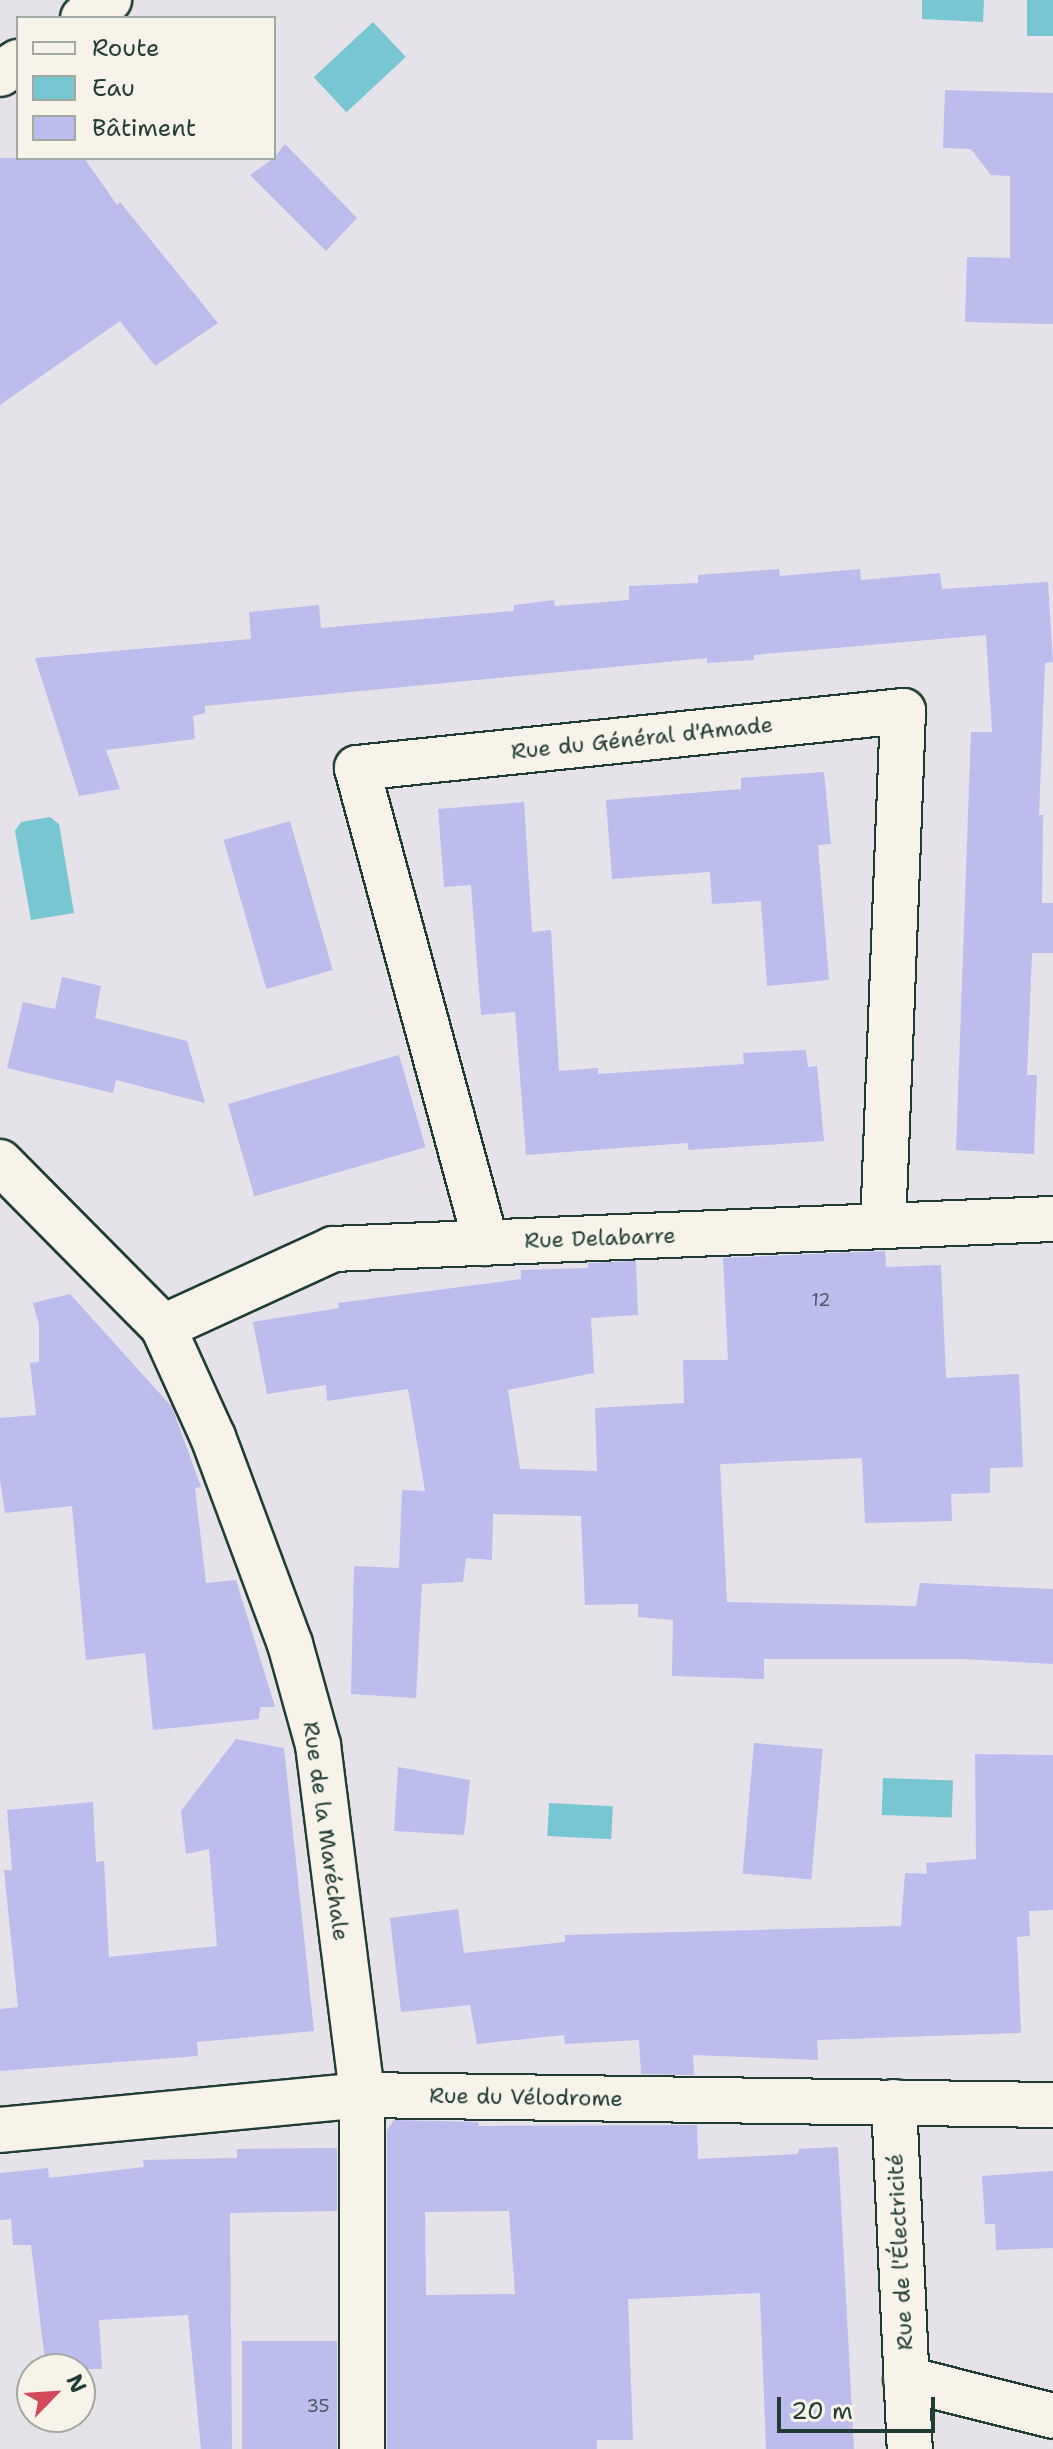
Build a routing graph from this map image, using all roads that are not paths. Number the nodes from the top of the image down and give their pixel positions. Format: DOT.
graph roads {
  1 [pos="109,0"];
  2 [pos="86,16"];
  3 [pos="0,1162"];
  4 [pos="1053,1219"];
  5 [pos="883,1226"];
  6 [pos="486,1243"];
  7 [pos="163,1327"];
  8 [pos="362,2095"];
  9 [pos="894,2102"];
  10 [pos="1053,2105"];
  11 [pos="0,2130"];
  12 [pos="906,2379"];
  13 [pos="1053,2416"];
  14 [pos="362,2449"];
  15 [pos="910,2449"];
  1 -- 2 [label="street"];
  3 -- 7 [label="street, Rue de la Maréchale"];
  4 -- 5 [label="street, Rue Delabarre"];
  5 -- 6 [label="street, Rue Delabarre"];
  5 -- 6 [label="street, Rue du Général d'Amade"];
  6 -- 7 [label="street, Rue Delabarre"];
  7 -- 8 [label="street, Rue de la Maréchale"];
  8 -- 9 [label="street, Rue du Vélodrome"];
  8 -- 11 [label="street, Rue du Vélodrome"];
  8 -- 14 [label="street, Rue de la Maréchale"];
  9 -- 10 [label="street, Rue du Vélodrome"];
  9 -- 12 [label="street, Rue de l'Électricité"];
  12 -- 13 [label="street"];
  12 -- 15 [label="street, Rue de l'Électricité"];
}
